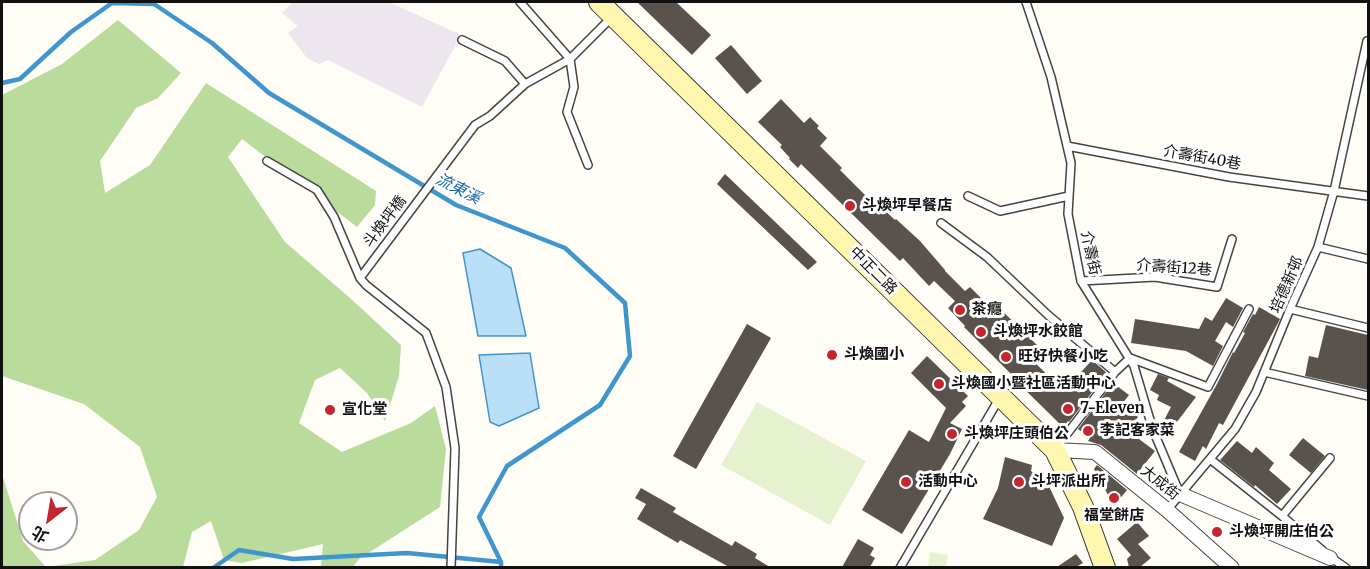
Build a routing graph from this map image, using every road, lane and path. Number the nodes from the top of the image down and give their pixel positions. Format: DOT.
graph roads {
  1 [pos="520,2"];
  2 [pos="599,2"];
  3 [pos="1026,2"];
  4 [pos="614,16"];
  5 [pos="462,40"];
  6 [pos="1367,41"];
  7 [pos="570,59"];
  8 [pos="525,84"];
  9 [pos="1067,146"];
  10 [pos="267,161"];
  11 [pos="588,165"];
  12 [pos="1334,191"];
  13 [pos="968,196"];
  14 [pos="1069,196"];
  15 [pos="1368,196"];
  16 [pos="941,223"];
  17 [pos="1232,239"];
  18 [pos="1318,247"];
  19 [pos="1368,259"];
  20 [pos="360,278"];
  21 [pos="1081,281"];
  22 [pos="1249,309"];
  23 [pos="1290,309"];
  24 [pos="1368,328"];
  25 [pos="1130,358"];
  26 [pos="1115,372"];
  27 [pos="1264,372"];
  28 [pos="1368,396"];
  29 [pos="1000,397"];
  30 [pos="1055,450"];
  31 [pos="1330,458"];
  32 [pos="1210,459"];
  33 [pos="1180,494"];
  34 [pos="1167,510"];
  35 [pos="1282,516"];
  36 [pos="1330,558"];
  37 [pos="451,567"];
  38 [pos="900,567"];
  39 [pos="1105,567"];
  40 [pos="1232,567"];
  41 [pos="1346,567"];
  1 -- 7 [label="lane"];
  2 -- 4 [label="main road, 中正二路"];
  3 -- 9 [label="lane, 介壽街"];
  4 -- 7 [label="lane, 斗煥坪橋"];
  4 -- 29 [label="main road, 中正二路"];
  5 -- 8 [label="lane"];
  6 -- 12 [label="lane, 培德新邨"];
  7 -- 8 [label="lane, 斗煥坪橋"];
  7 -- 11 [label="lane"];
  8 -- 20 [label="lane, 斗煥坪橋"];
  9 -- 12 [label="lane, 介壽街40巷"];
  9 -- 14 [label="lane, 介壽街"];
  10 -- 20 [label="lane"];
  12 -- 15 [label="lane, 介壽街40巷"];
  12 -- 18 [label="lane, 培德新邨"];
  13 -- 14 [label="lane"];
  14 -- 21 [label="lane, 介壽街"];
  16 -- 26 [label="lane"];
  17 -- 21 [label="lane, 介壽街12巷"];
  18 -- 19 [label="lane"];
  18 -- 23 [label="lane, 培德新邨"];
  20 -- 37 [label="lane"];
  21 -- 25 [label="lane, 介壽街"];
  22 -- 25 [label="lane"];
  23 -- 24 [label="lane"];
  23 -- 27 [label="lane, 培德新邨"];
  25 -- 26 [label="lane"];
  25 -- 33 [label="lane, 介壽街"];
  26 -- 30 [label="lane"];
  27 -- 28 [label="lane"];
  27 -- 32 [label="lane, 培德新邨"];
  29 -- 30 [label="main road, 中正二路"];
  29 -- 38 [label="lane"];
  30 -- 34 [label="street, 大成街"];
  30 -- 39 [label="main road, 中正二路"];
  31 -- 35 [label="lane"];
  32 -- 33 [label="lane, 培德新邨"];
  32 -- 35 [label="lane"];
  33 -- 34 [label="lane, 培德新邨"];
  33 -- 36 [label="street"];
  34 -- 40 [label="street, 大成街"];
  35 -- 36 [label="lane"];
  36 -- 41 [label="lane"];
}
